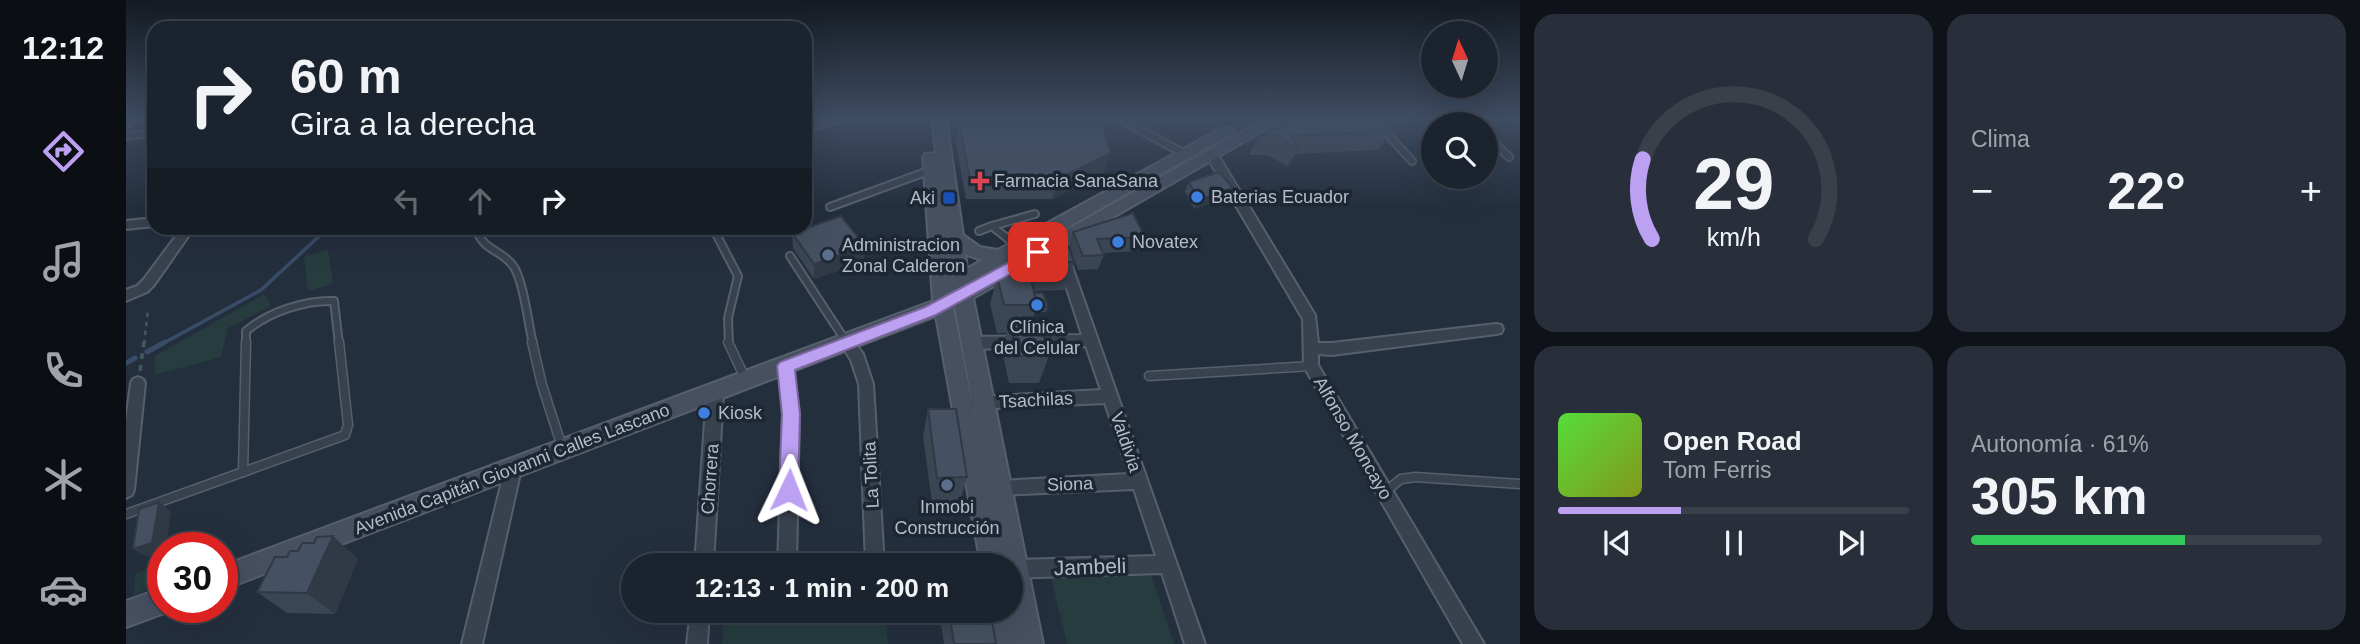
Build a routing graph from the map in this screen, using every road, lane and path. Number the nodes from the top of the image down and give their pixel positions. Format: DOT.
graph roads {
  1 [pos="931,148"];
  2 [pos="943,148"];
  3 [pos="1174,148"];
  4 [pos="1196,148"];
  5 [pos="1224,148"];
  6 [pos="1400,148"];
  7 [pos="1499,148"];
  8 [pos="1185,154"];
  9 [pos="1212,155"];
  10 [pos="1508,157"];
  11 [pos="1412,161"];
  12 [pos="933,169"];
  13 [pos="830,207"];
  14 [pos="1035,214"];
  15 [pos="147,223"];
  16 [pos="126,225"];
  17 [pos="992,226"];
  18 [pos="979,231"];
  19 [pos="183,235"];
  20 [pos="478,235"];
  21 [pos="717,235"];
  22 [pos="954,237"];
  23 [pos="1057,241"];
  24 [pos="1018,246"];
  25 [pos="790,256"];
  26 [pos="1000,257"];
  27 [pos="961,288"];
  28 [pos="126,296"];
  29 [pos="943,300"];
  30 [pos="148,309"];
  31 [pos="1496,330"];
  32 [pos="1091,340"];
  33 [pos="971,343"];
  34 [pos="847,344"];
  35 [pos="1311,348"];
  36 [pos="786,366"];
  37 [pos="1311,366"];
  38 [pos="1149,376"];
  39 [pos="747,381"];
  40 [pos="138,383"];
  41 [pos="715,393"];
  42 [pos="1111,396"];
  43 [pos="972,403"];
  44 [pos="131,407"];
  45 [pos="563,450"];
  46 [pos="513,469"];
  47 [pos="243,473"];
  48 [pos="127,481"];
  49 [pos="1140,481"];
  50 [pos="1520,484"];
  51 [pos="999,488"];
  52 [pos="1385,492"];
  53 [pos="126,514"];
  54 [pos="705,553"];
  55 [pos="787,553"];
  56 [pos="874,553"];
  57 [pos="1004,553"];
  58 [pos="1006,553"];
  59 [pos="1168,564"];
  60 [pos="1023,568"];
  61 [pos="238,572"];
  62 [pos="147,607"];
  63 [pos="126,614"];
  64 [pos="1023,621"];
  65 [pos="699,623"];
  66 [pos="1003,623"];
  67 [pos="471,644"];
  68 [pos="697,644"];
  69 [pos="1007,644"];
  70 [pos="1030,644"];
  71 [pos="1195,644"];
  72 [pos="1474,644"];
  1 -- 12 [label="main road"];
  2 -- 22 [label="main road"];
  3 -- 8 [label="lane"];
  4 -- 8 [label="main road, Avenida Capitán Giovanni Calles Lascano"];
  5 -- 9 [label="main road, Avenida Capitán Giovanni Calles Lascano"];
  6 -- 11 [label="lane"];
  7 -- 10 [label="lane"];
  8 -- 24 [label="main road, Avenida Capitán Giovanni Calles Lascano"];
  9 -- 23 [label="main road, Avenida Capitán Giovanni Calles Lascano"];
  9 -- 35 [label="street, Alfonso Moncayo"];
  12 -- 13 [label="lane"];
  12 -- 29 [label="main road"];
  14 -- 17 [label="lane"];
  15 -- 16 [label="street"];
  17 -- 18 [label="lane"];
  17 -- 24 [label="lane"];
  19 -- 28 [label="street"];
  20 -- 45 [label="lane"];
  21 -- 39 [label="lane"];
  22 -- 26 [label="main road"];
  22 -- 27 [label="main road"];
  23 -- 27 [label="main road, Avenida Capitán Giovanni Calles Lascano"];
  23 -- 32 [label="street, Valdivia"];
  24 -- 26 [label="main road, Avenida Capitán Giovanni Calles Lascano"];
  25 -- 34 [label="lane"];
  26 -- 27 [label="main road, Avenida Capitán Giovanni Calles Lascano"];
  27 -- 29 [label="main road, Avenida Capitán Giovanni Calles Lascano"];
  27 -- 33 [label="main road"];
  29 -- 34 [label="main road, Avenida Capitán Giovanni Calles Lascano"];
  29 -- 43 [label="main road"];
  30 -- 40 [label="path"];
  31 -- 35 [label="street"];
  32 -- 33 [label="street"];
  32 -- 42 [label="street, Valdivia"];
  33 -- 43 [label="main road"];
  34 -- 36 [label="main road, Avenida Capitán Giovanni Calles Lascano"];
  34 -- 56 [label="street, La Tolita"];
  35 -- 37 [label="street, Alfonso Moncayo"];
  36 -- 39 [label="main road, Avenida Capitán Giovanni Calles Lascano"];
  36 -- 55 [label="street"];
  37 -- 38 [label="lane"];
  37 -- 52 [label="street, Alfonso Moncayo"];
  39 -- 41 [label="main road, Avenida Capitán Giovanni Calles Lascano"];
  40 -- 44 [label="street"];
  41 -- 45 [label="main road, Avenida Capitán Giovanni Calles Lascano"];
  41 -- 54 [label="street, Chorrera"];
  42 -- 43 [label="street, Tsachilas"];
  42 -- 49 [label="street, Valdivia"];
  43 -- 51 [label="main road"];
  43 -- 57 [label="main road"];
  44 -- 48 [label="street"];
  45 -- 46 [label="main road, Avenida Capitán Giovanni Calles Lascano"];
  46 -- 61 [label="main road, Avenida Capitán Giovanni Calles Lascano"];
  46 -- 67 [label="street"];
  47 -- 47 [label="lane"];
  47 -- 53 [label="lane"];
  49 -- 51 [label="street, Siona"];
  49 -- 59 [label="street, Valdivia"];
  50 -- 52 [label="lane"];
  51 -- 58 [label="main road"];
  52 -- 72 [label="street, Alfonso Moncayo"];
  59 -- 60 [label="street, Jambeli"];
  59 -- 71 [label="street, Valdivia"];
  62 -- 63 [label="main road"];
  64 -- 70 [label="main road"];
  65 -- 68 [label="street"];
  66 -- 69 [label="main road"];
}
